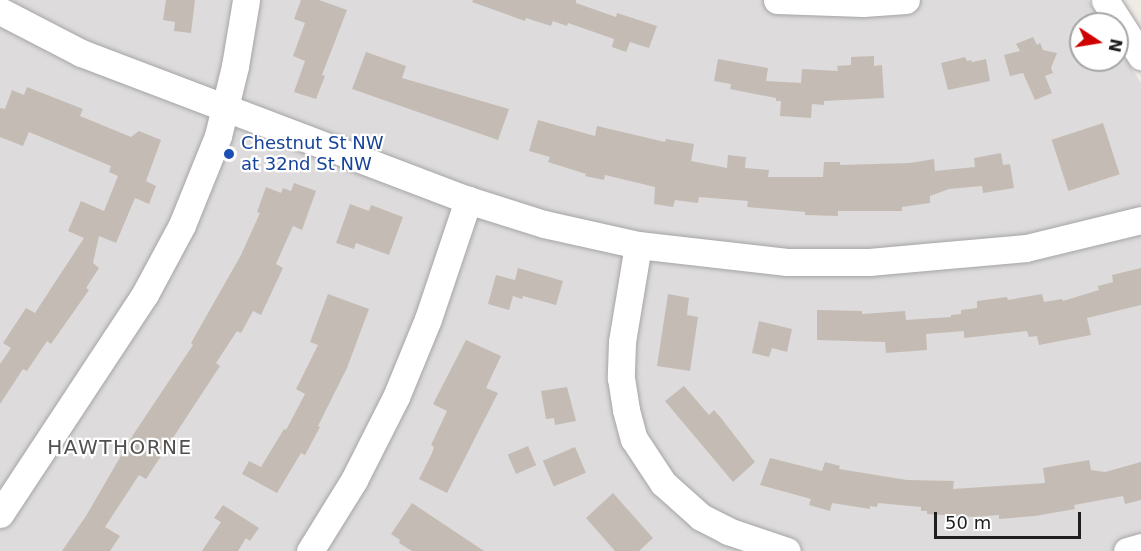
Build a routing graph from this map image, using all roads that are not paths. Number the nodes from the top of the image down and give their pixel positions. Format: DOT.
graph roads {
  1 [pos="246,0"];
  2 [pos="777,0"];
  3 [pos="906,0"];
  4 [pos="1105,0"];
  5 [pos="0,11"];
  6 [pos="1141,56"];
  7 [pos="225,107"];
  8 [pos="468,200"];
  9 [pos="1141,220"];
  10 [pos="638,245"];
  11 [pos="0,514"];
  12 [pos="1141,547"];
  13 [pos="314,550"];
  14 [pos="787,551"];
  15 [pos="1127,551"];
  1 -- 7 [label="street"];
  2 -- 3 [label="street"];
  4 -- 6 [label="street"];
  5 -- 7 [label="street"];
  7 -- 8 [label="street"];
  7 -- 11 [label="street"];
  8 -- 10 [label="street"];
  8 -- 13 [label="street"];
  9 -- 10 [label="street"];
  10 -- 14 [label="street"];
  12 -- 15 [label="street"];
}
